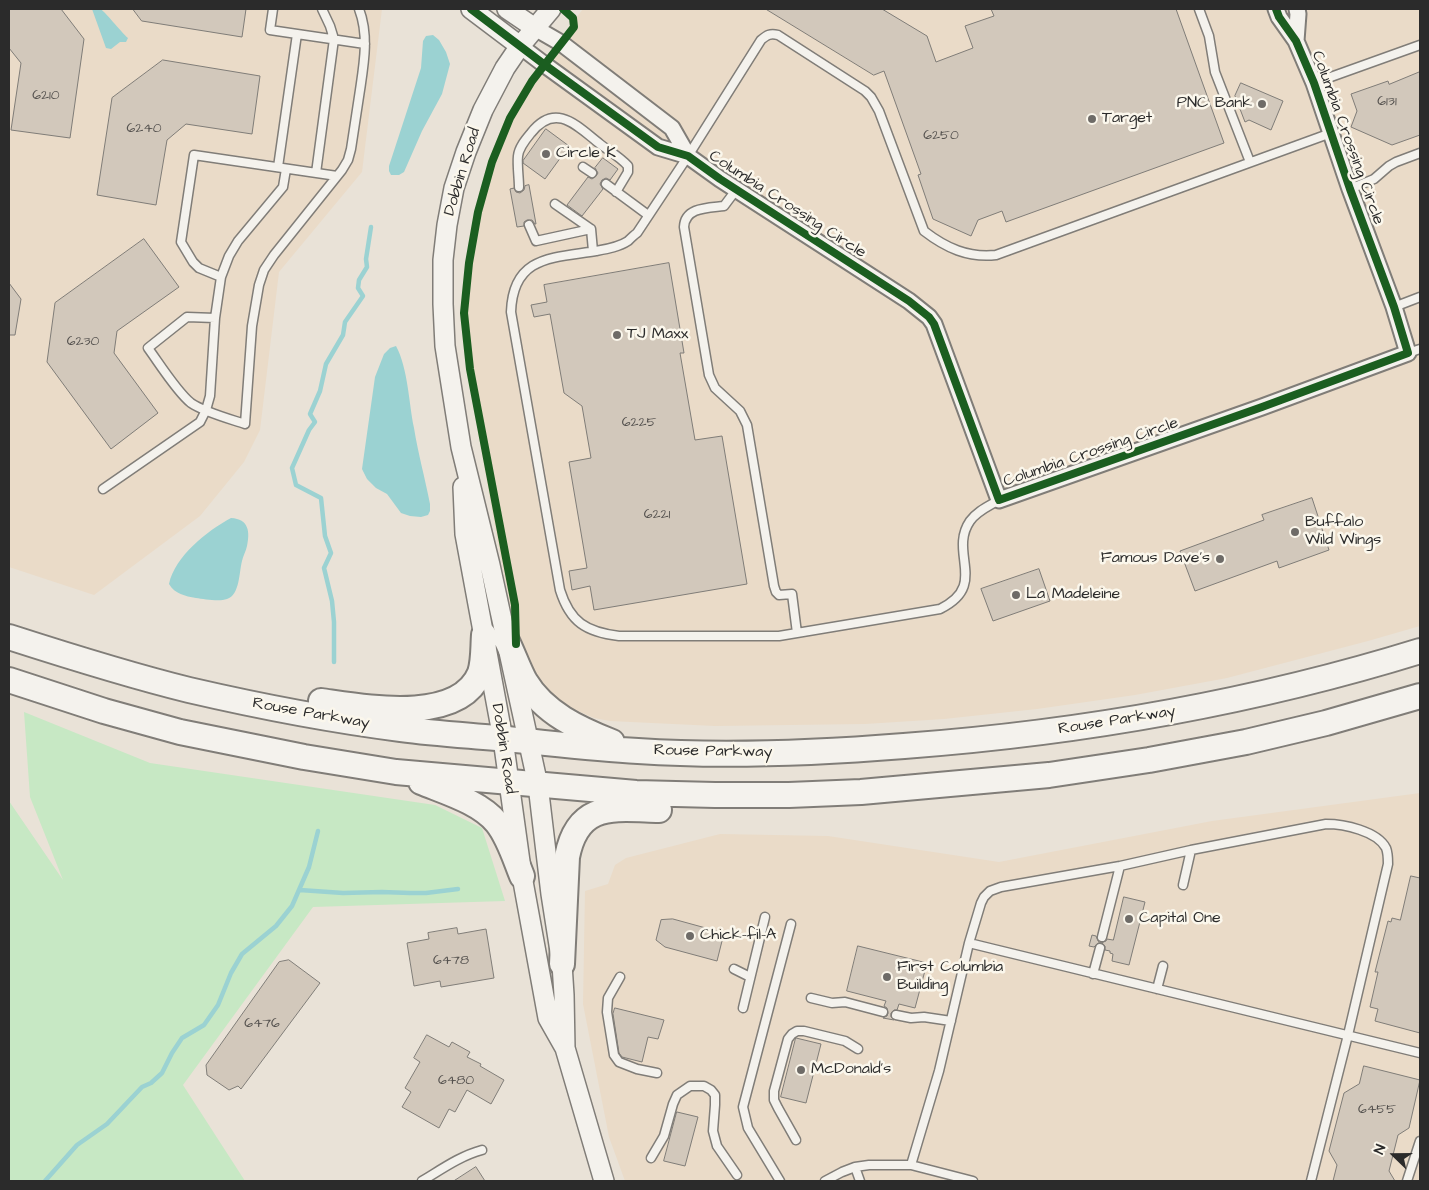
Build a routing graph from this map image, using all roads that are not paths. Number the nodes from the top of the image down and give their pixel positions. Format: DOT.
graph roads {
  1 [pos="273,9"];
  2 [pos="322,9"];
  3 [pos="360,9"];
  4 [pos="470,9"];
  5 [pos="507,9"];
  6 [pos="551,9"];
  7 [pos="1199,9"];
  8 [pos="1276,9"];
  9 [pos="1297,9"];
  10 [pos="535,28"];
  11 [pos="297,34"];
  12 [pos="334,39"];
  13 [pos="1296,41"];
  14 [pos="365,44"];
  15 [pos="1420,45"];
  16 [pos="520,46"];
  17 [pos="1314,84"];
  18 [pos="1331,133"];
  19 [pos="1420,153"];
  20 [pos="688,156"];
  21 [pos="1250,162"];
  22 [pos="583,167"];
  23 [pos="282,168"];
  24 [pos="316,173"];
  25 [pos="592,173"];
  26 [pos="337,176"];
  27 [pos="606,184"];
  28 [pos="519,187"];
  29 [pos="1350,189"];
  30 [pos="736,190"];
  31 [pos="616,192"];
  32 [pos="556,204"];
  33 [pos="648,215"];
  34 [pos="528,225"];
  35 [pos="590,229"];
  36 [pos="594,252"];
  37 [pos="221,277"];
  38 [pos="1420,297"];
  39 [pos="1394,307"];
  40 [pos="214,318"];
  41 [pos="1414,351"];
  42 [pos="206,410"];
  43 [pos="103,489"];
  44 [pos="999,500"];
  45 [pos="797,633"];
  46 [pos="9,637"];
  47 [pos="495,637"];
  48 [pos="1420,651"];
  49 [pos="56,652"];
  50 [pos="9,680"];
  51 [pos="1420,696"];
  52 [pos="503,739"];
  53 [pos="528,741"];
  54 [pos="637,751"];
  55 [pos="396,772"];
  56 [pos="1049,775"];
  57 [pos="508,782"];
  58 [pos="538,785"];
  59 [pos="1191,850"];
  60 [pos="1120,866"];
  61 [pos="522,876"];
  62 [pos="1183,885"];
  63 [pos="765,917"];
  64 [pos="791,924"];
  65 [pos="1102,937"];
  66 [pos="969,943"];
  67 [pos="1100,948"];
  68 [pos="562,964"];
  69 [pos="1163,966"];
  70 [pos="734,969"];
  71 [pos="1093,974"];
  72 [pos="620,977"];
  73 [pos="750,977"];
  74 [pos="1157,989"];
  75 [pos="811,998"];
  76 [pos="743,1008"];
  77 [pos="883,1012"];
  78 [pos="896,1015"];
  79 [pos="950,1021"];
  80 [pos="1348,1035"];
  81 [pos="565,1048"];
  82 [pos="858,1049"];
  83 [pos="1420,1053"];
  84 [pos="657,1074"];
  85 [pos="796,1140"];
  86 [pos="1420,1141"];
  87 [pos="482,1150"];
  88 [pos="651,1158"];
  89 [pos="912,1165"];
  90 [pos="855,1167"];
  91 [pos="737,1175"];
  92 [pos="422,1181"];
  93 [pos="604,1181"];
  94 [pos="780,1181"];
  95 [pos="825,1181"];
  96 [pos="860,1181"];
  97 [pos="973,1181"];
  98 [pos="1311,1181"];
  99 [pos="1407,1181"];
  1 -- 11 [label="lane"];
  2 -- 12 [label="lane"];
  3 -- 14 [label="lane"];
  4 -- 16 [label="street"];
  5 -- 10 [label="street"];
  6 -- 10 [label="street, Dobbin Road"];
  7 -- 21 [label="lane"];
  8 -- 13 [label="street, Columbia Crossing Circle"];
  9 -- 13 [label="street, Columbia Crossing Circle"];
  10 -- 16 [label="street, Dobbin Road"];
  10 -- 20 [label="street, Columbia Crossing Circle"];
  11 -- 12 [label="lane"];
  11 -- 23 [label="lane"];
  12 -- 14 [label="lane"];
  12 -- 24 [label="lane"];
  13 -- 17 [label="street, Columbia Crossing Circle"];
  14 -- 26 [label="lane"];
  15 -- 17 [label="lane"];
  16 -- 20 [label="street, Columbia Crossing Circle"];
  16 -- 47 [label="street, Dobbin Road"];
  17 -- 18 [label="street, Columbia Crossing Circle"];
  18 -- 21 [label="lane"];
  18 -- 29 [label="street, Columbia Crossing Circle"];
  19 -- 29 [label="lane"];
  20 -- 21 [label="lane"];
  20 -- 30 [label="street, Columbia Crossing Circle"];
  20 -- 33 [label="lane"];
  22 -- 25 [label="lane"];
  23 -- 24 [label="lane"];
  23 -- 37 [label="lane"];
  23 -- 37 [label="lane"];
  24 -- 26 [label="lane"];
  26 -- 42 [label="lane"];
  27 -- 31 [label="lane"];
  28 -- 31 [label="lane"];
  29 -- 39 [label="street, Columbia Crossing Circle"];
  30 -- 44 [label="street, Columbia Crossing Circle"];
  30 -- 45 [label="lane"];
  31 -- 33 [label="lane"];
  32 -- 35 [label="lane"];
  33 -- 36 [label="lane"];
  34 -- 35 [label="lane"];
  35 -- 36 [label="lane"];
  36 -- 45 [label="lane"];
  37 -- 40 [label="lane"];
  38 -- 39 [label="lane"];
  39 -- 41 [label="street, Columbia Crossing Circle"];
  40 -- 42 [label="lane"];
  40 -- 42 [label="lane"];
  41 -- 44 [label="street, Columbia Crossing Circle"];
  42 -- 43 [label="lane"];
  44 -- 45 [label="lane"];
  46 -- 49 [label="main road, Rouse Parkway"];
  47 -- 49 [label="main road"];
  47 -- 52 [label="street, Dobbin Road"];
  47 -- 53 [label="street, Dobbin Road"];
  47 -- 54 [label="main road"];
  48 -- 54 [label="main road, Rouse Parkway"];
  49 -- 52 [label="main road, Rouse Parkway"];
  50 -- 55 [label="main road"];
  51 -- 56 [label="main road"];
  52 -- 53 [label="main road, Rouse Parkway"];
  52 -- 57 [label="street, Dobbin Road"];
  53 -- 54 [label="main road, Rouse Parkway"];
  53 -- 58 [label="street, Dobbin Road"];
  55 -- 57 [label="main road"];
  55 -- 61 [label="main road"];
  56 -- 58 [label="main road"];
  56 -- 68 [label="main road"];
  57 -- 58 [label="main road"];
  57 -- 61 [label="street, Dobbin Road"];
  58 -- 68 [label="street, Dobbin Road"];
  59 -- 60 [label="lane"];
  59 -- 62 [label="lane"];
  59 -- 80 [label="lane"];
  60 -- 65 [label="lane"];
  60 -- 66 [label="lane"];
  61 -- 81 [label="street, Dobbin Road"];
  63 -- 73 [label="lane"];
  64 -- 94 [label="lane"];
  66 -- 71 [label="lane"];
  66 -- 79 [label="lane"];
  67 -- 71 [label="lane"];
  68 -- 81 [label="street, Dobbin Road"];
  69 -- 74 [label="lane"];
  70 -- 73 [label="lane"];
  71 -- 74 [label="lane"];
  72 -- 84 [label="lane"];
  73 -- 76 [label="lane"];
  74 -- 80 [label="lane"];
  75 -- 77 [label="lane"];
  78 -- 79 [label="lane"];
  79 -- 89 [label="lane"];
  80 -- 83 [label="lane"];
  80 -- 98 [label="lane"];
  81 -- 93 [label="street, Dobbin Road"];
  82 -- 85 [label="lane"];
  86 -- 99 [label="lane"];
  87 -- 92 [label="lane"];
  88 -- 91 [label="lane"];
  89 -- 90 [label="lane"];
  89 -- 97 [label="lane"];
  90 -- 95 [label="lane"];
  90 -- 96 [label="lane"];
}
